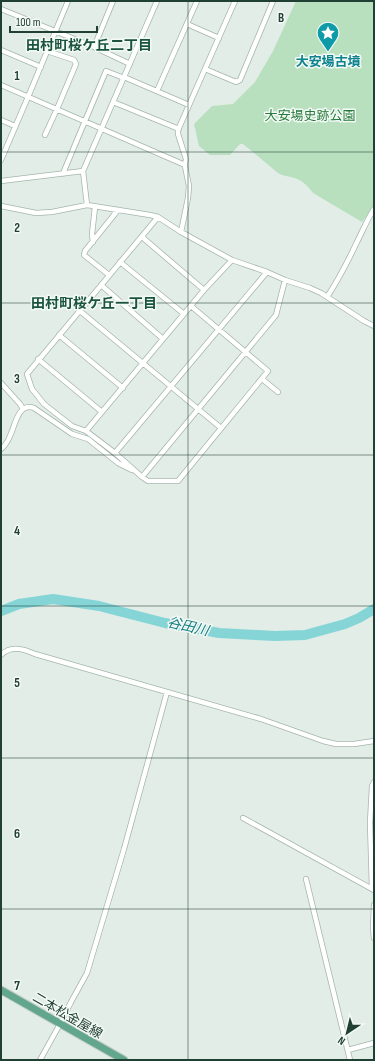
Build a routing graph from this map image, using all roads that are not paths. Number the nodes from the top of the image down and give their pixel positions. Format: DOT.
graph roads {
  1 [pos="67,1"];
  2 [pos="113,1"];
  3 [pos="157,1"];
  4 [pos="197,1"];
  5 [pos="235,1"];
  6 [pos="273,1"];
  7 [pos="1,9"];
  8 [pos="187,24"];
  9 [pos="55,32"];
  10 [pos="219,38"];
  11 [pos="94,47"];
  12 [pos="1,50"];
  13 [pos="47,51"];
  14 [pos="130,64"];
  15 [pos="41,67"];
  16 [pos="205,69"];
  17 [pos="124,77"];
  18 [pos="1,85"];
  19 [pos="156,91"];
  20 [pos="28,97"];
  21 [pos="114,102"];
  22 [pos="189,105"];
  23 [pos="57,109"];
  24 [pos="1,120"];
  25 [pos="85,121"];
  26 [pos="16,126"];
  27 [pos="102,128"];
  28 [pos="179,129"];
  29 [pos="45,135"];
  30 [pos="1,160"];
  31 [pos="185,164"];
  32 [pos="83,172"];
  33 [pos="63,174"];
  34 [pos="1,181"];
  35 [pos="87,205"];
  36 [pos="1,206"];
  37 [pos="95,207"];
  38 [pos="374,208"];
  39 [pos="118,210"];
  40 [pos="158,217"];
  41 [pos="181,232"];
  42 [pos="142,237"];
  43 [pos="93,242"];
  44 [pos="232,260"];
  45 [pos="120,262"];
  46 [pos="267,272"];
  47 [pos="109,275"];
  48 [pos="284,280"];
  49 [pos="101,285"];
  50 [pos="204,290"];
  51 [pos="327,297"];
  52 [pos="191,306"];
  53 [pos="80,311"];
  54 [pos="184,314"];
  55 [pos="374,326"];
  56 [pos="219,329"];
  57 [pos="59,335"];
  58 [pos="163,339"];
  59 [pos="246,352"];
  60 [pos="38,359"];
  61 [pos="143,364"];
  62 [pos="262,379"];
  63 [pos="1,382"];
  64 [pos="170,386"];
  65 [pos="123,388"];
  66 [pos="278,392"];
  67 [pos="198,408"];
  68 [pos="23,409"];
  69 [pos="102,412"];
  70 [pos="221,428"];
  71 [pos="86,431"];
  72 [pos="1,449"];
  73 [pos="115,453"];
  74 [pos="136,471"];
  75 [pos="142,476"];
  76 [pos="1,655"];
  77 [pos="167,692"];
  78 [pos="374,741"];
  79 [pos="374,782"];
  80 [pos="243,818"];
  81 [pos="306,879"];
  82 [pos="373,890"];
  83 [pos="374,905"];
  84 [pos="374,938"];
  85 [pos="1,990"];
  86 [pos="60,1024"];
  87 [pos="374,1043"];
  88 [pos="348,1050"];
  89 [pos="40,1060"];
  90 [pos="124,1060"];
  91 [pos="350,1060"];
  1 -- 9 [label="street"];
  2 -- 11 [label="street"];
  3 -- 14 [label="street"];
  4 -- 8 [label="street"];
  5 -- 10 [label="street"];
  6 -- 16 [label="street"];
  7 -- 9 [label="street"];
  8 -- 10 [label="street"];
  8 -- 19 [label="street"];
  9 -- 11 [label="street"];
  9 -- 13 [label="street"];
  10 -- 16 [label="street"];
  11 -- 14 [label="street"];
  12 -- 15 [label="street"];
  13 -- 15 [label="street"];
  13 -- 23 [label="street"];
  14 -- 17 [label="street"];
  15 -- 20 [label="street"];
  16 -- 22 [label="street"];
  17 -- 19 [label="street"];
  17 -- 21 [label="street"];
  17 -- 25 [label="street"];
  18 -- 20 [label="street"];
  19 -- 22 [label="street"];
  20 -- 23 [label="street"];
  20 -- 26 [label="street"];
  21 -- 27 [label="street"];
  21 -- 28 [label="street"];
  22 -- 28 [label="street"];
  23 -- 25 [label="street"];
  23 -- 29 [label="street"];
  24 -- 26 [label="street"];
  25 -- 27 [label="street"];
  25 -- 33 [label="street"];
  26 -- 30 [label="street"];
  27 -- 31 [label="street"];
  27 -- 32 [label="street"];
  28 -- 31 [label="street"];
  31 -- 41 [label="street"];
  32 -- 33 [label="street"];
  32 -- 35 [label="street"];
  33 -- 34 [label="street"];
  35 -- 36 [label="street"];
  35 -- 37 [label="street"];
  37 -- 39 [label="street"];
  37 -- 43 [label="street"];
  38 -- 51 [label="street"];
  39 -- 40 [label="street"];
  39 -- 43 [label="street"];
  40 -- 41 [label="street"];
  40 -- 42 [label="street"];
  41 -- 44 [label="street"];
  42 -- 45 [label="street"];
  42 -- 50 [label="street"];
  43 -- 47 [label="street"];
  44 -- 46 [label="street"];
  44 -- 50 [label="street"];
  45 -- 47 [label="street"];
  45 -- 54 [label="street"];
  46 -- 48 [label="street"];
  46 -- 56 [label="street"];
  47 -- 49 [label="street"];
  48 -- 51 [label="street"];
  48 -- 59 [label="street"];
  49 -- 53 [label="street"];
  49 -- 58 [label="street"];
  50 -- 52 [label="street"];
  51 -- 55 [label="street"];
  52 -- 54 [label="street"];
  52 -- 56 [label="street"];
  53 -- 57 [label="street"];
  53 -- 61 [label="street"];
  54 -- 58 [label="street"];
  56 -- 59 [label="street"];
  56 -- 64 [label="street"];
  57 -- 60 [label="street"];
  57 -- 65 [label="street"];
  58 -- 61 [label="street"];
  59 -- 62 [label="street"];
  59 -- 67 [label="street"];
  60 -- 69 [label="street"];
  60 -- 71 [label="street"];
  61 -- 64 [label="street"];
  61 -- 65 [label="street"];
  62 -- 66 [label="street"];
  62 -- 70 [label="street"];
  63 -- 68 [label="street"];
  64 -- 67 [label="street"];
  64 -- 73 [label="street"];
  65 -- 69 [label="street"];
  67 -- 70 [label="street"];
  67 -- 75 [label="street"];
  68 -- 72 [label="street"];
  68 -- 74 [label="street"];
  69 -- 71 [label="street"];
  70 -- 75 [label="street"];
  71 -- 73 [label="street"];
  73 -- 74 [label="street"];
  74 -- 75 [label="street"];
  76 -- 77 [label="street"];
  77 -- 78 [label="street"];
  77 -- 86 [label="street"];
  79 -- 82 [label="street"];
  80 -- 82 [label="street"];
  81 -- 88 [label="street"];
  83 -- 84 [label="street"];
  85 -- 86 [label="main road, 二本松金屋線"];
  86 -- 89 [label="street"];
  86 -- 90 [label="main road, 二本松金屋線"];
  87 -- 88 [label="street"];
  88 -- 91 [label="street"];
}
